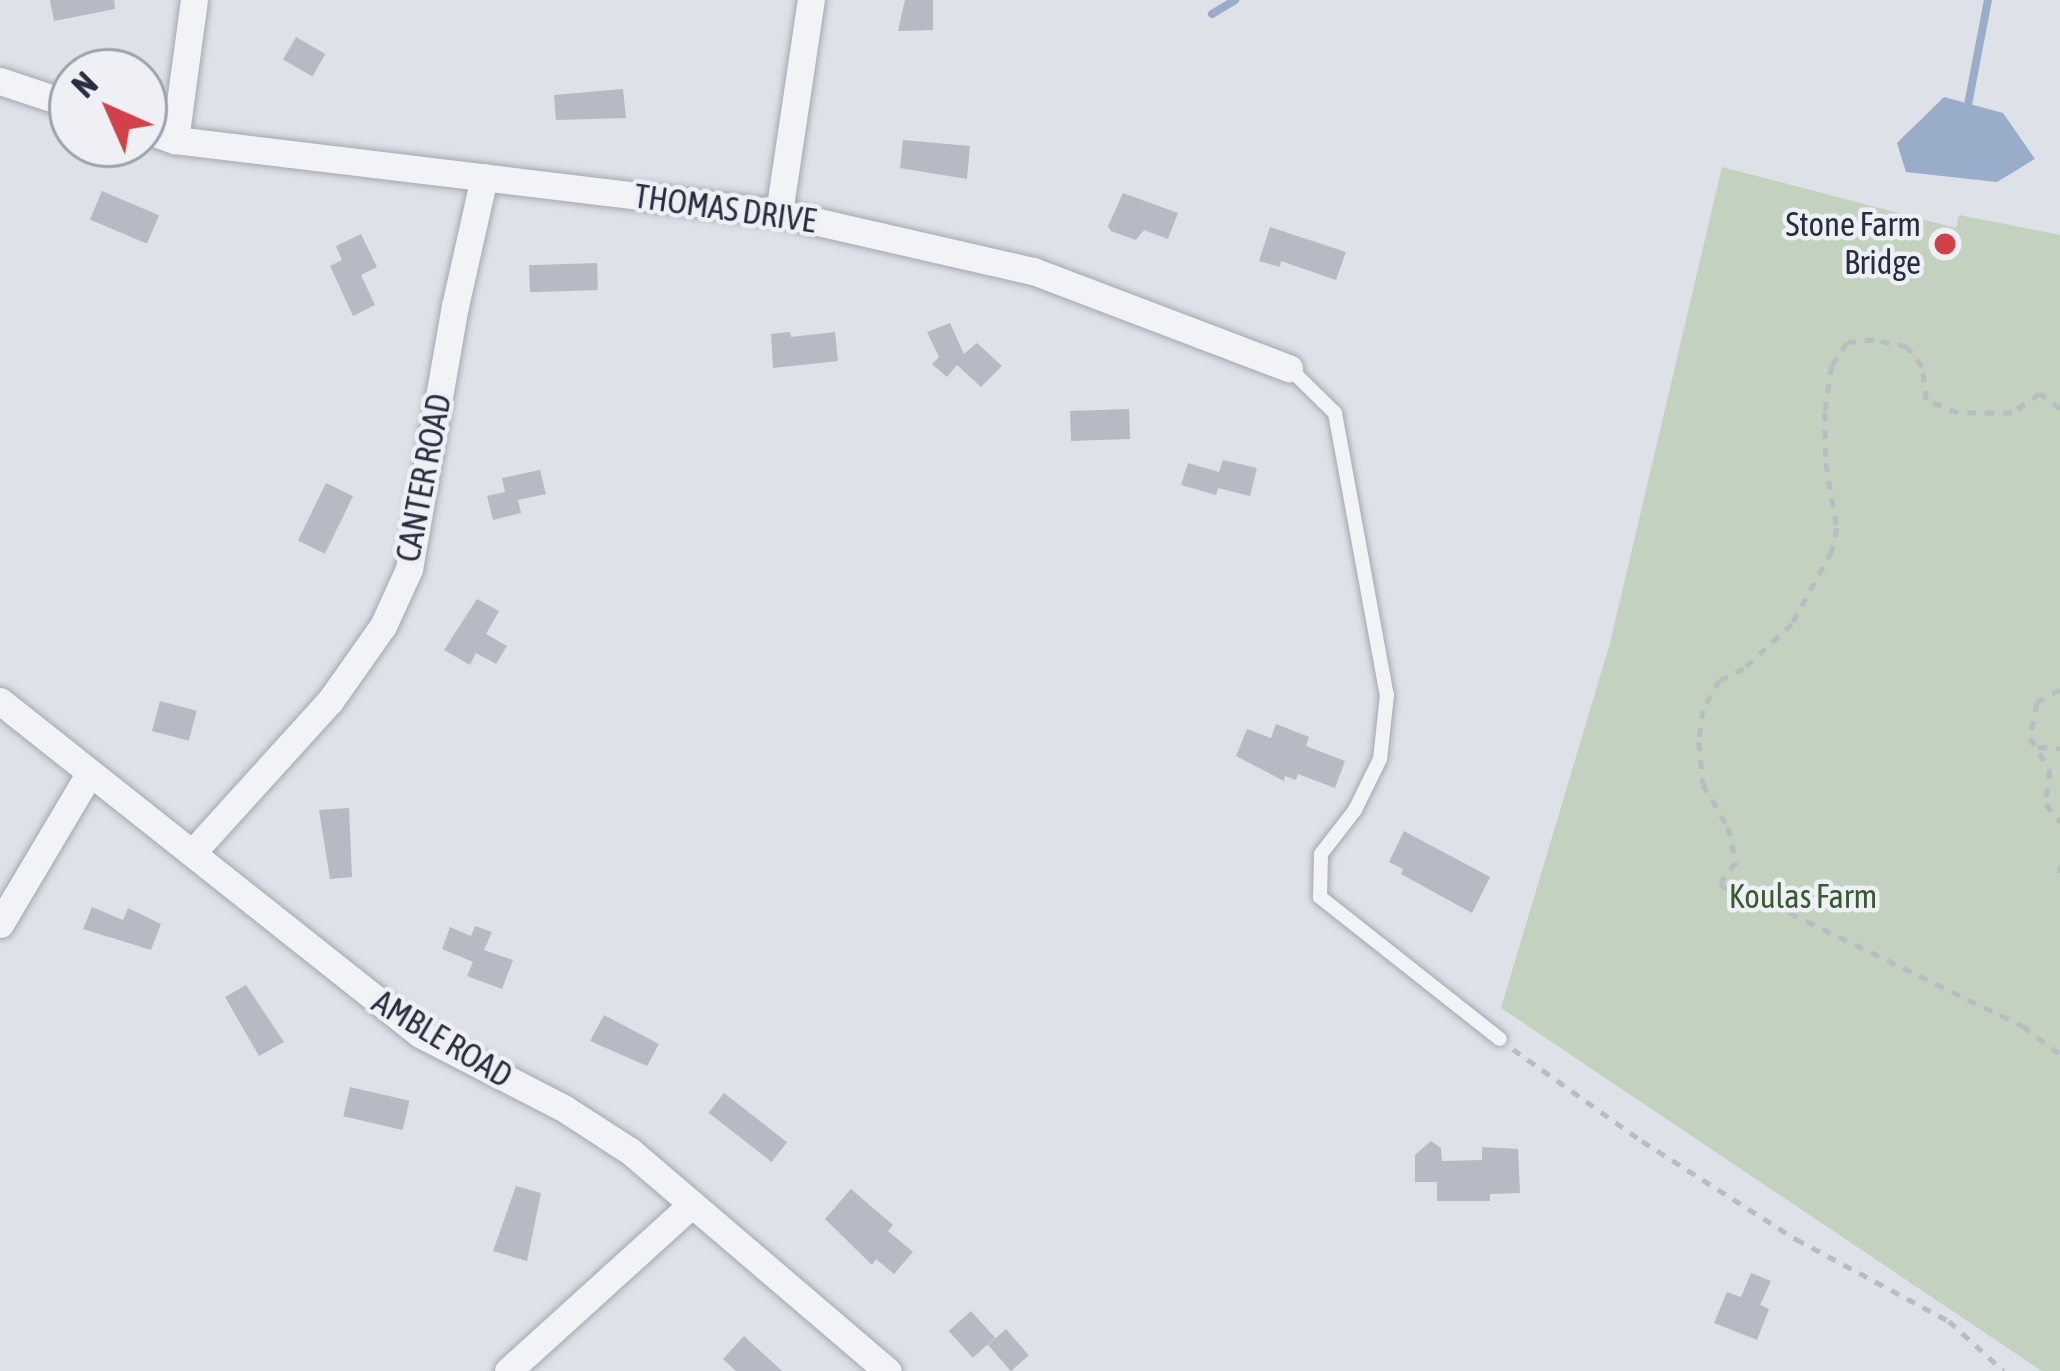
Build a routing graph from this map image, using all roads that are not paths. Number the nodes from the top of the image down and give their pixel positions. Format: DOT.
graph roads {
  1 [pos="194,0"];
  2 [pos="811,0"];
  3 [pos="0,81"];
  4 [pos="48,97"];
  5 [pos="168,138"];
  6 [pos="175,140"];
  7 [pos="484,177"];
  8 [pos="778,213"];
  9 [pos="1289,368"];
  10 [pos="0,701"];
  11 [pos="88,776"];
  12 [pos="191,853"];
  13 [pos="0,923"];
  14 [pos="1500,1040"];
  15 [pos="691,1205"];
  16 [pos="508,1371"];
  17 [pos="888,1371"];
  1 -- 6 [label="street"];
  2 -- 8 [label="street"];
  3 -- 4 [label="street"];
  5 -- 6 [label="street, THOMAS DRIVE"];
  6 -- 7 [label="street, THOMAS DRIVE"];
  7 -- 8 [label="street, THOMAS DRIVE"];
  7 -- 12 [label="street, CANTER ROAD"];
  8 -- 9 [label="street, THOMAS DRIVE"];
  9 -- 14 [label="lane"];
  10 -- 11 [label="street, AMBLE ROAD"];
  11 -- 12 [label="street, AMBLE ROAD"];
  11 -- 13 [label="street"];
  12 -- 15 [label="street, AMBLE ROAD"];
  15 -- 16 [label="street"];
  15 -- 17 [label="street, AMBLE ROAD"];
}
